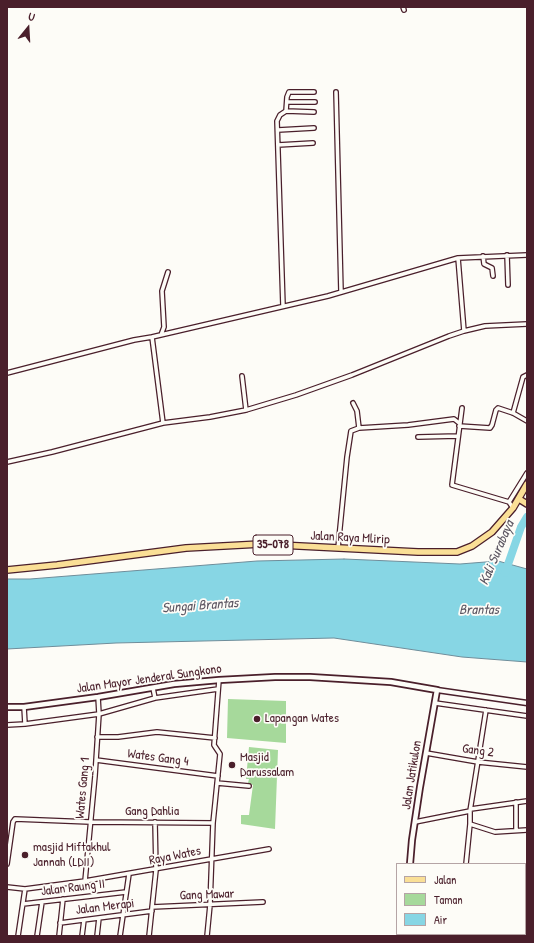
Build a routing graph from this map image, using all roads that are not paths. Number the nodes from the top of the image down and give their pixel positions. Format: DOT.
graph roads {
  1 [pos="314,92"];
  2 [pos="336,92"];
  3 [pos="287,102"];
  4 [pos="315,102"];
  5 [pos="286,112"];
  6 [pos="314,112"];
  7 [pos="314,128"];
  8 [pos="278,130"];
  9 [pos="313,143"];
  10 [pos="278,145"];
  11 [pos="507,255"];
  12 [pos="527,255"];
  13 [pos="483,256"];
  14 [pos="458,258"];
  15 [pos="168,272"];
  16 [pos="493,276"];
  17 [pos="508,285"];
  18 [pos="341,292"];
  19 [pos="283,306"];
  20 [pos="527,324"];
  21 [pos="464,331"];
  22 [pos="161,335"];
  23 [pos="152,337"];
  24 [pos="7,373"];
  25 [pos="527,375"];
  26 [pos="242,376"];
  27 [pos="353,403"];
  28 [pos="462,408"];
  29 [pos="246,410"];
  30 [pos="513,413"];
  31 [pos="527,420"];
  32 [pos="163,423"];
  33 [pos="459,425"];
  34 [pos="359,428"];
  35 [pos="458,436"];
  36 [pos="418,437"];
  37 [pos="7,462"];
  38 [pos="527,473"];
  39 [pos="527,484"];
  40 [pos="519,499"];
  41 [pos="509,502"];
  42 [pos="527,504"];
  43 [pos="513,508"];
  44 [pos="338,548"];
  45 [pos="7,570"];
  46 [pos="219,680"];
  47 [pos="153,688"];
  48 [pos="218,689"];
  49 [pos="437,690"];
  50 [pos="98,697"];
  51 [pos="155,698"];
  52 [pos="435,703"];
  53 [pos="527,703"];
  54 [pos="7,707"];
  55 [pos="24,707"];
  56 [pos="486,710"];
  57 [pos="99,714"];
  58 [pos="527,716"];
  59 [pos="7,724"];
  60 [pos="25,724"];
  61 [pos="97,737"];
  62 [pos="215,738"];
  63 [pos="426,753"];
  64 [pos="96,760"];
  65 [pos="478,762"];
  66 [pos="527,767"];
  67 [pos="218,776"];
  68 [pos="217,783"];
  69 [pos="249,786"];
  70 [pos="527,801"];
  71 [pos="516,802"];
  72 [pos="470,810"];
  73 [pos="90,822"];
  74 [pos="155,822"];
  75 [pos="415,822"];
  76 [pos="214,823"];
  77 [pos="470,824"];
  78 [pos="516,830"];
  79 [pos="527,830"];
  80 [pos="9,844"];
  81 [pos="269,849"];
  82 [pos="212,859"];
  83 [pos="410,863"];
  84 [pos="466,863"];
  85 [pos="7,864"];
  86 [pos="156,870"];
  87 [pos="129,874"];
  88 [pos="85,881"];
  89 [pos="7,887"];
  90 [pos="25,889"];
  91 [pos="126,892"];
  92 [pos="63,899"];
  93 [pos="42,902"];
  94 [pos="263,902"];
  95 [pos="22,904"];
  96 [pos="210,905"];
  97 [pos="152,907"];
  98 [pos="152,911"];
  99 [pos="122,916"];
  100 [pos="99,918"];
  101 [pos="84,920"];
  102 [pos="60,923"];
  103 [pos="18,936"];
  104 [pos="37,936"];
  105 [pos="59,936"];
  106 [pos="82,936"];
  107 [pos="98,936"];
  108 [pos="120,936"];
  109 [pos="149,936"];
  110 [pos="207,936"];
  1 -- 3 [label="street"];
  2 -- 18 [label="street"];
  3 -- 4 [label="street"];
  3 -- 5 [label="street"];
  5 -- 6 [label="street"];
  5 -- 8 [label="street"];
  7 -- 8 [label="street"];
  8 -- 10 [label="street"];
  9 -- 10 [label="street"];
  10 -- 19 [label="street"];
  11 -- 12 [label="street"];
  11 -- 13 [label="street"];
  11 -- 17 [label="street"];
  13 -- 14 [label="street"];
  13 -- 16 [label="street"];
  14 -- 18 [label="street"];
  14 -- 21 [label="street"];
  15 -- 22 [label="street"];
  18 -- 19 [label="street"];
  19 -- 22 [label="street"];
  20 -- 21 [label="street"];
  21 -- 29 [label="street"];
  22 -- 23 [label="street"];
  23 -- 24 [label="street"];
  23 -- 32 [label="street"];
  25 -- 30 [label="street"];
  26 -- 29 [label="street"];
  27 -- 34 [label="street"];
  28 -- 33 [label="street"];
  29 -- 32 [label="street"];
  30 -- 31 [label="street"];
  30 -- 33 [label="street"];
  32 -- 37 [label="street"];
  33 -- 34 [label="street"];
  33 -- 35 [label="street"];
  34 -- 44 [label="street"];
  35 -- 36 [label="street"];
  35 -- 41 [label="street"];
  38 -- 41 [label="street"];
  39 -- 40 [label="main road, Jalan Raya Mlirip"];
  40 -- 42 [label="main road"];
  40 -- 43 [label="main road, Jalan Raya Mlirip / 35-078"];
  41 -- 43 [label="street"];
  43 -- 44 [label="main road, Jalan Raya Mlirip / 35-078"];
  44 -- 45 [label="main road, Jalan Raya Mlirip / 35-078"];
  46 -- 47 [label="main road, Jalan Mayor Jenderal Sungkono"];
  46 -- 48 [label="street"];
  46 -- 49 [label="main road, Jalan Mayor Jenderal Sungkono"];
  47 -- 50 [label="main road, Jalan Mayor Jenderal Sungkono"];
  47 -- 51 [label="street"];
  48 -- 51 [label="street"];
  48 -- 62 [label="street"];
  49 -- 52 [label="main road, Jalan Jatikulon"];
  49 -- 53 [label="street"];
  50 -- 55 [label="main road, Jalan Mayor Jenderal Sungkono"];
  50 -- 57 [label="street, Wates Gang 1"];
  51 -- 57 [label="street"];
  52 -- 56 [label="street"];
  52 -- 63 [label="main road, Jalan Jatikulon"];
  54 -- 55 [label="main road, Jalan Mayor Jenderal Sungkono"];
  55 -- 60 [label="street"];
  56 -- 58 [label="street"];
  56 -- 65 [label="street"];
  57 -- 60 [label="street"];
  57 -- 61 [label="street, Wates Gang 1"];
  59 -- 60 [label="street"];
  61 -- 62 [label="street"];
  61 -- 64 [label="street, Wates Gang 1"];
  62 -- 67 [label="street"];
  63 -- 65 [label="street, Gang 2"];
  63 -- 75 [label="main road, Jalan Jatikulon"];
  64 -- 67 [label="street, Wates Gang 4"];
  64 -- 73 [label="street, Wates Gang 1"];
  65 -- 66 [label="street, Gang 2"];
  65 -- 72 [label="street"];
  67 -- 68 [label="street"];
  68 -- 69 [label="street"];
  68 -- 76 [label="street"];
  70 -- 71 [label="street"];
  71 -- 72 [label="street"];
  71 -- 78 [label="street"];
  72 -- 75 [label="street"];
  72 -- 77 [label="street"];
  73 -- 74 [label="street, Gang Dahlia"];
  73 -- 80 [label="street, Gang Dahlia"];
  73 -- 88 [label="street, Wates Gang 1"];
  74 -- 76 [label="street, Gang Dahlia"];
  74 -- 86 [label="street"];
  75 -- 83 [label="main road, Jalan Jatikulon"];
  76 -- 82 [label="street"];
  77 -- 78 [label="street"];
  77 -- 84 [label="street"];
  78 -- 79 [label="street"];
  80 -- 85 [label="street"];
  81 -- 82 [label="street, Raya Wates"];
  82 -- 86 [label="street, Raya Wates"];
  82 -- 96 [label="street"];
  86 -- 87 [label="street, Raya Wates"];
  86 -- 97 [label="street"];
  87 -- 88 [label="street, Raya Wates"];
  87 -- 91 [label="street"];
  88 -- 90 [label="street, Raya Wates"];
  89 -- 90 [label="street, Raya Wates"];
  90 -- 95 [label="street"];
  91 -- 92 [label="street, Jalan Raung II"];
  91 -- 99 [label="street"];
  92 -- 93 [label="street, Jalan Raung II"];
  92 -- 102 [label="street"];
  93 -- 95 [label="street, Jalan Raung II"];
  93 -- 104 [label="street"];
  94 -- 96 [label="street, Gang Mawar"];
  95 -- 103 [label="street"];
  96 -- 97 [label="street, Gang Mawar"];
  96 -- 110 [label="street"];
  97 -- 98 [label="street"];
  98 -- 99 [label="street, Jalan Merapi"];
  98 -- 109 [label="street"];
  99 -- 100 [label="street, Jalan Merapi"];
  99 -- 108 [label="street"];
  100 -- 101 [label="street, Jalan Merapi"];
  100 -- 107 [label="street"];
  101 -- 102 [label="street, Jalan Merapi"];
  101 -- 106 [label="street"];
  102 -- 105 [label="street"];
}
